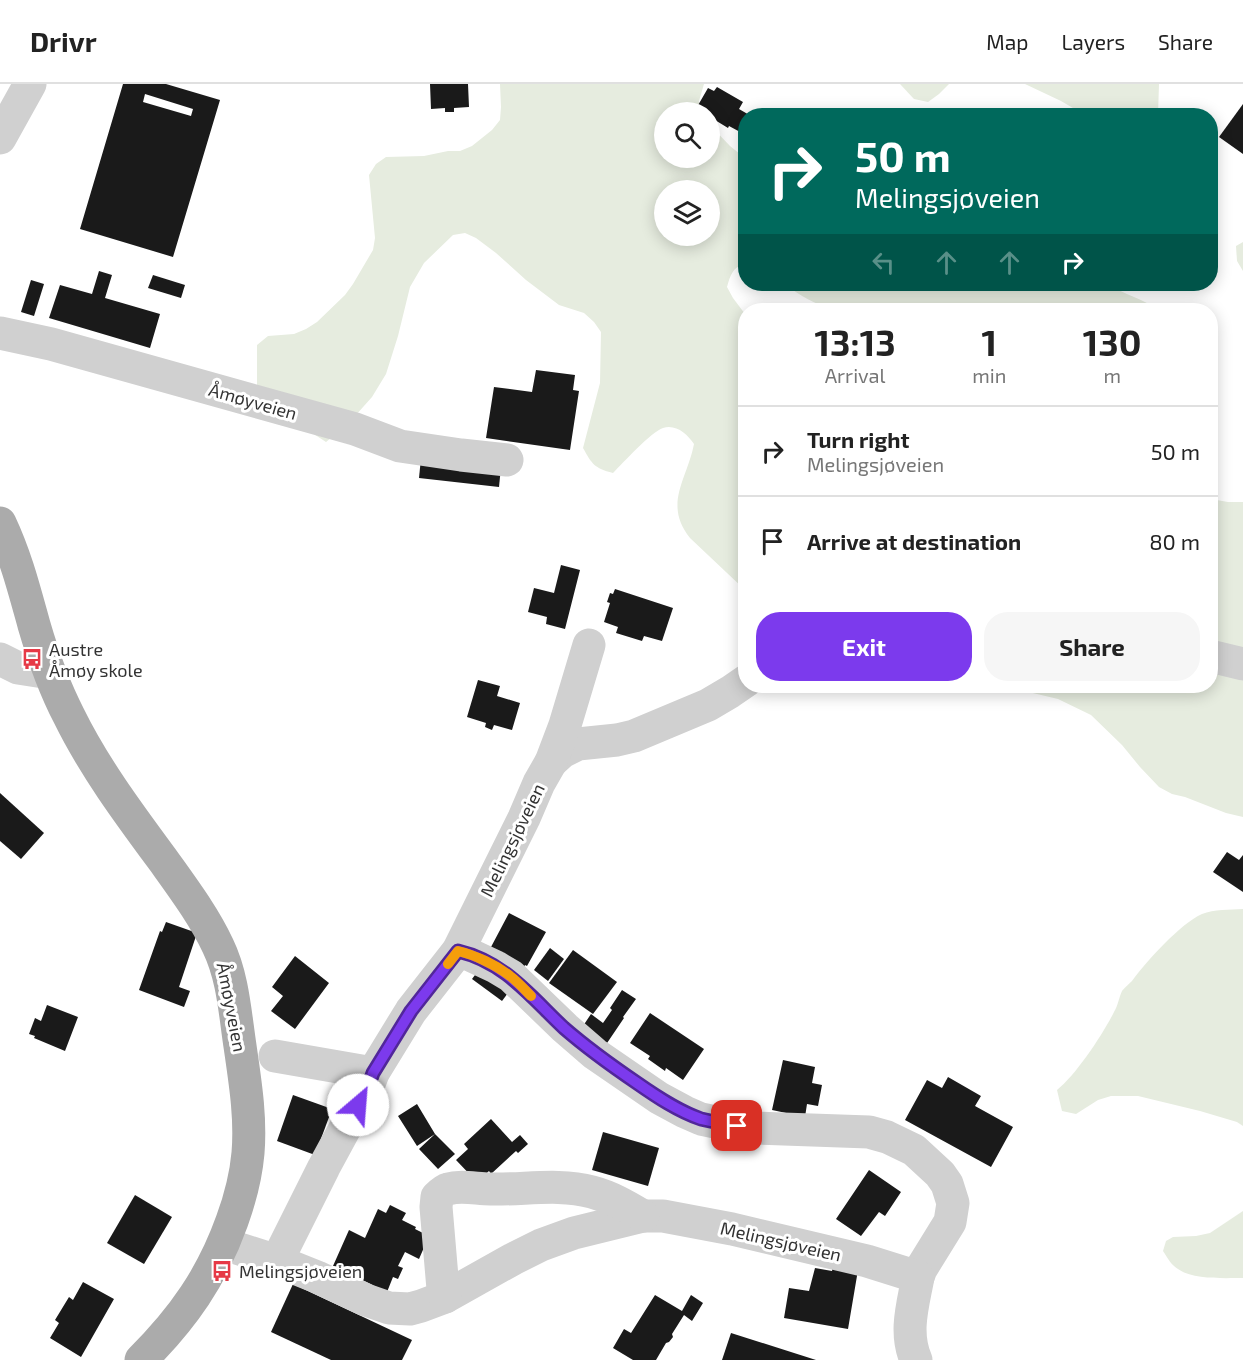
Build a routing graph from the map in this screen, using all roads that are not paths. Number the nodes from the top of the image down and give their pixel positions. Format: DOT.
graph roads {
  1 [pos="30,84"];
  2 [pos="0,138"];
  3 [pos="0,333"];
  4 [pos="507,460"];
  5 [pos="0,523"];
  6 [pos="589,645"];
  7 [pos="1218,658"];
  8 [pos="0,659"];
  9 [pos="1243,664"];
  10 [pos="50,673"];
  11 [pos="738,686"];
  12 [pos="551,762"];
  13 [pos="458,951"];
  14 [pos="274,1056"];
  15 [pos="373,1073"];
  16 [pos="643,1216"];
  17 [pos="224,1244"];
  18 [pos="277,1261"];
  19 [pos="918,1277"];
  20 [pos="445,1297"];
  21 [pos="141,1360"];
  22 [pos="916,1360"];
  1 -- 2 [label="street"];
  3 -- 4 [label="street, Åmøyveien"];
  5 -- 10 [label="main road, Åmøyveien"];
  6 -- 12 [label="street, Melingsjøveien"];
  7 -- 9 [label="street"];
  8 -- 10 [label="street"];
  10 -- 17 [label="main road, Åmøyveien"];
  11 -- 12 [label="street, Melingsjøveien"];
  12 -- 13 [label="street, Melingsjøveien"];
  13 -- 15 [label="street, Melingsjøveien"];
  13 -- 19 [label="street"];
  14 -- 15 [label="street"];
  15 -- 18 [label="street, Melingsjøveien"];
  16 -- 19 [label="street, Melingsjøveien"];
  16 -- 20 [label="street, Melingsjøveien"];
  16 -- 20 [label="street, Melingsjøveien"];
  17 -- 18 [label="street, Melingsjøveien"];
  17 -- 21 [label="main road, Åmøyveien"];
  18 -- 20 [label="street, Melingsjøveien"];
  19 -- 22 [label="street"];
}
